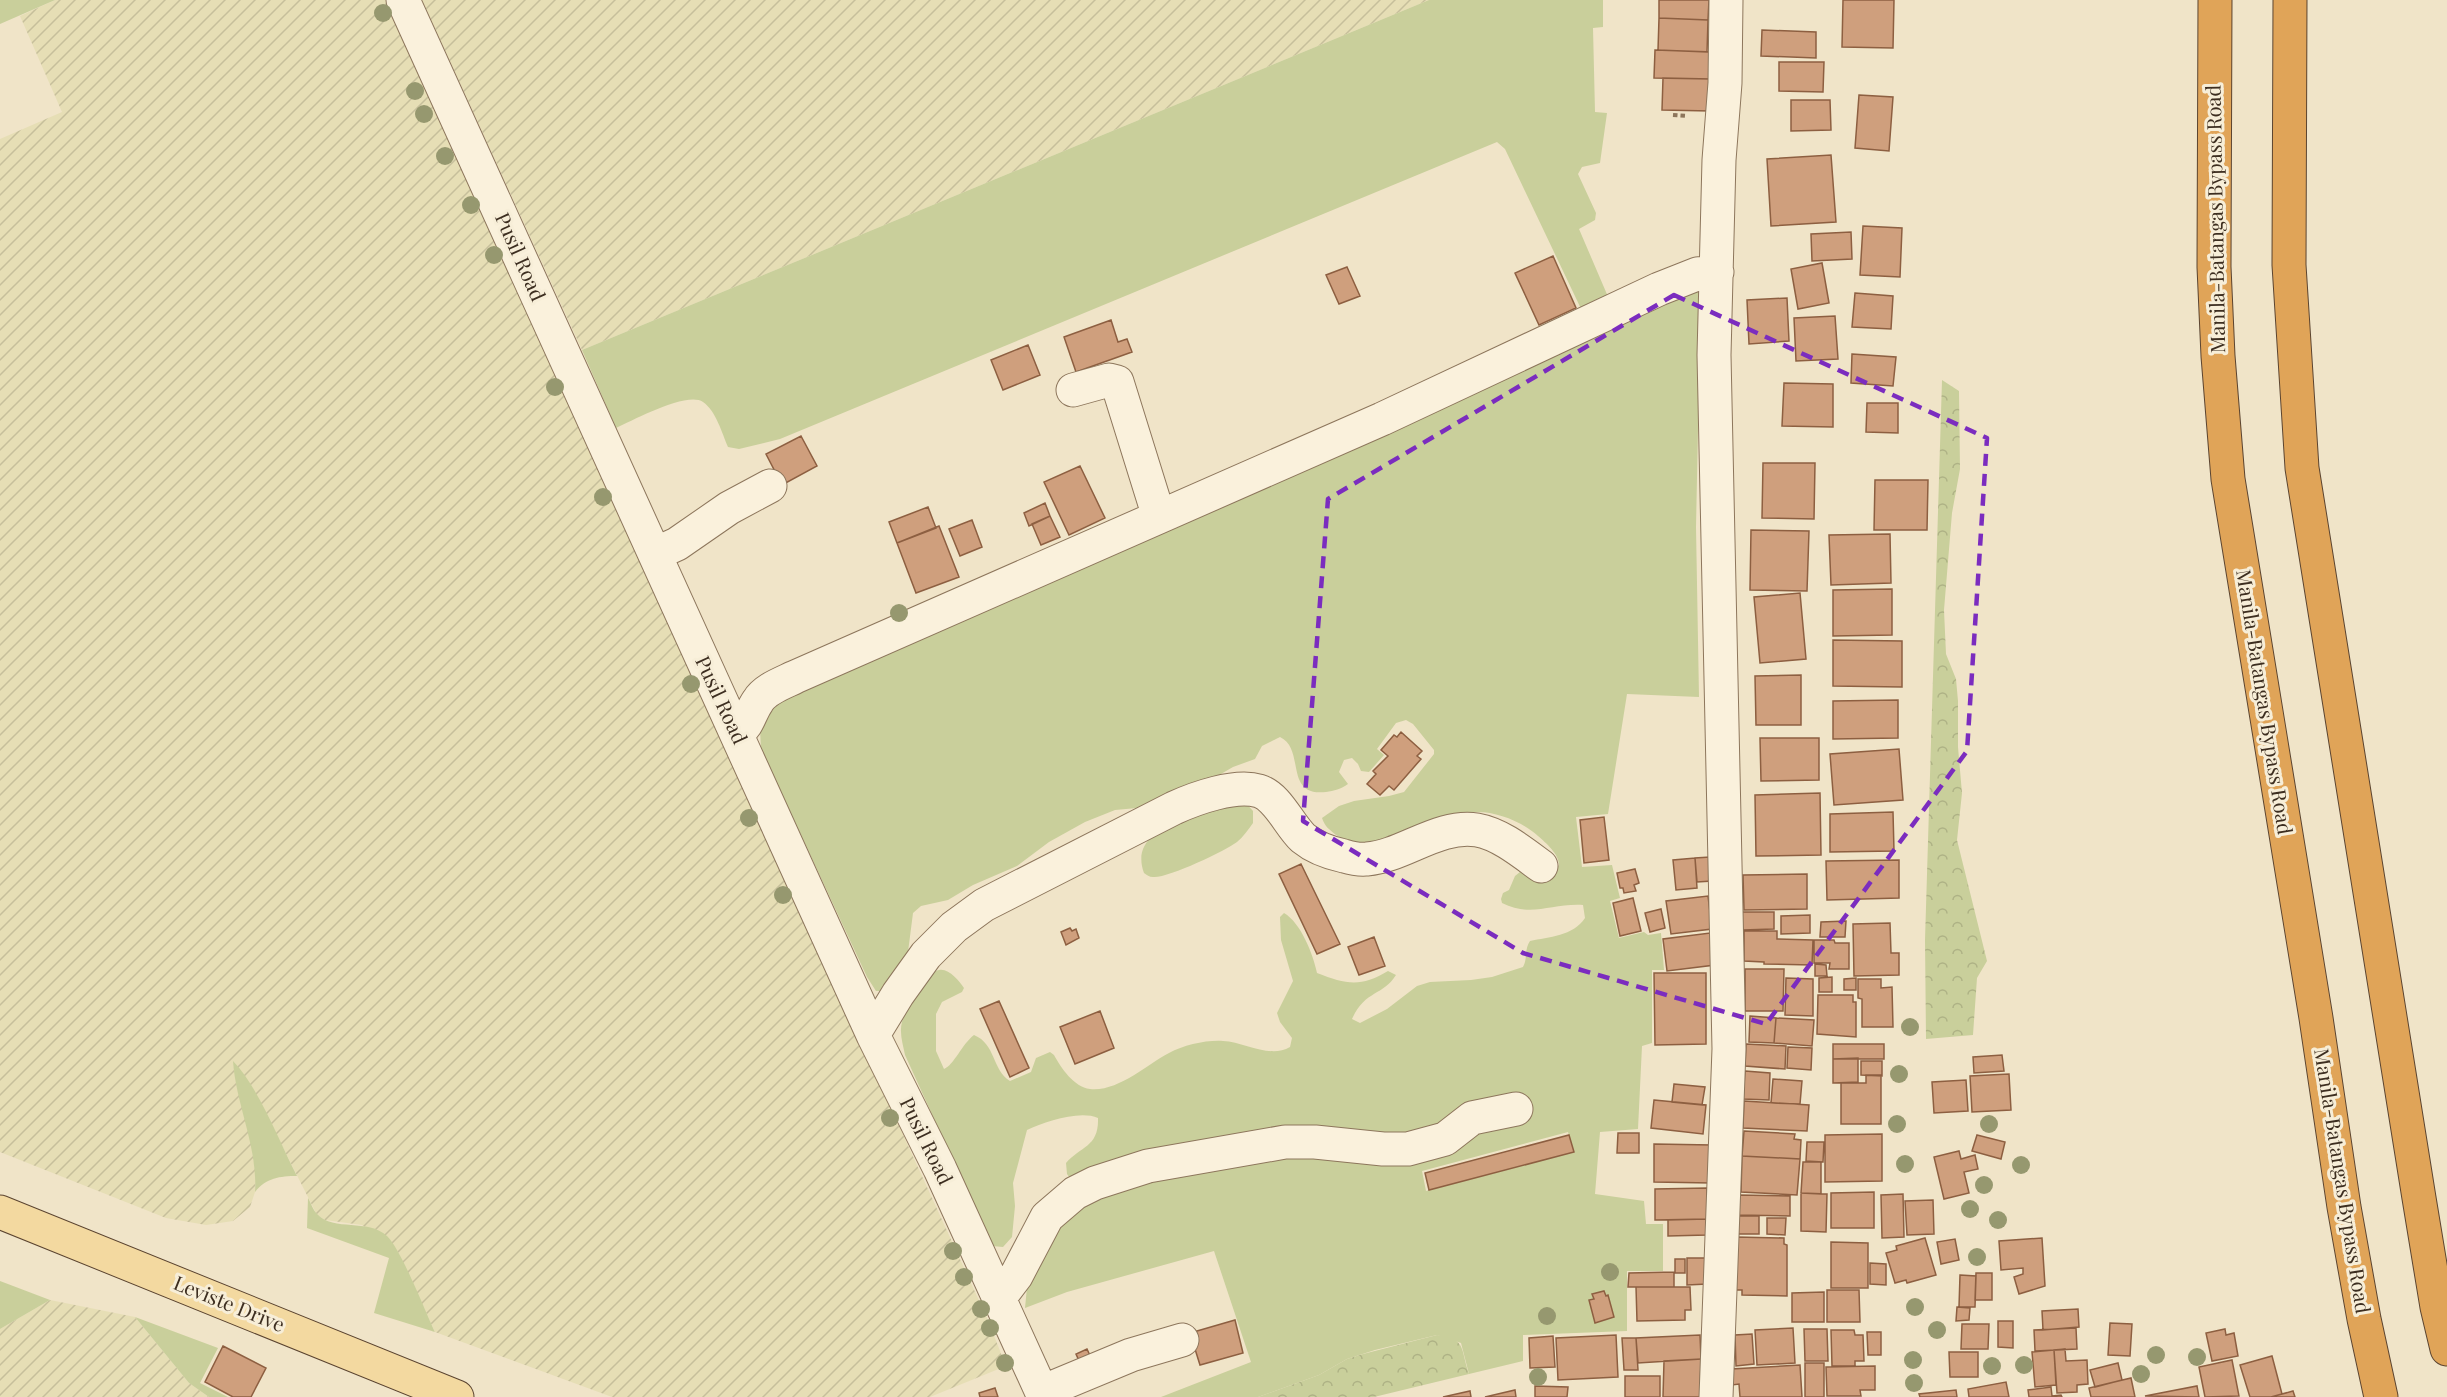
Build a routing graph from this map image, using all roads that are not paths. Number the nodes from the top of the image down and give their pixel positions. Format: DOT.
graph roads {
  1 [pos="403,0"];
  2 [pos="1726,0"];
  3 [pos="2215,0"];
  4 [pos="2290,0"];
  5 [pos="1717,272"];
  6 [pos="1074,390"];
  7 [pos="770,486"];
  8 [pos="1159,517"];
  9 [pos="655,554"];
  10 [pos="737,734"];
  11 [pos="1540,866"];
  12 [pos="873,1035"];
  13 [pos="1516,1109"];
  14 [pos="0,1212"];
  15 [pos="1000,1298"];
  16 [pos="1182,1340"];
  17 [pos="2447,1349"];
  18 [pos="1043,1395"];
  19 [pos="457,1397"];
  20 [pos="1716,1397"];
  21 [pos="2381,1397"];
  1 -- 9 [label="street, Pusil Road"];
  2 -- 5 [label="street"];
  3 -- 21 [label="highway, Manila-Batangas Bypass Road"];
  4 -- 17 [label="highway"];
  5 -- 8 [label="street"];
  5 -- 20 [label="street"];
  6 -- 8 [label="street"];
  7 -- 9 [label="street"];
  8 -- 10 [label="street"];
  9 -- 10 [label="street, Pusil Road"];
  10 -- 12 [label="street, Pusil Road"];
  11 -- 12 [label="street"];
  12 -- 15 [label="street, Pusil Road"];
  13 -- 15 [label="street"];
  14 -- 19 [label="main road, Leviste Drive"];
  15 -- 18 [label="street, Pusil Road"];
  16 -- 18 [label="street"];
}
